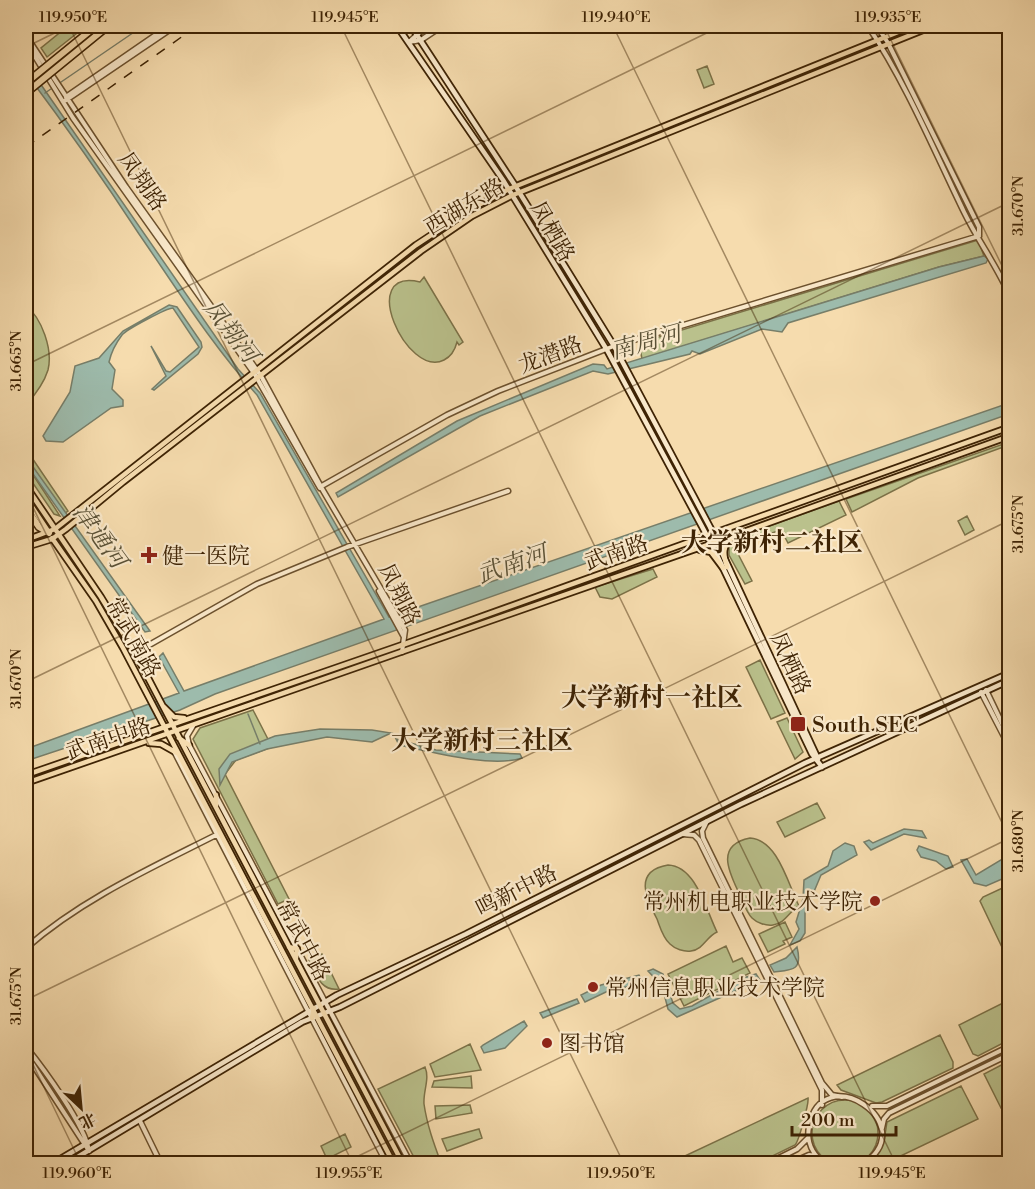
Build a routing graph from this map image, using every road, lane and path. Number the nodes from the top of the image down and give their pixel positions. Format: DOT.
graph roads {
  1 [pos="96,26"];
  2 [pos="108,26"];
  3 [pos="169,26"];
  4 [pos="176,26"];
  5 [pos="397,26"];
  6 [pos="411,26"];
  7 [pos="427,26"];
  8 [pos="442,26"];
  9 [pos="868,26"];
  10 [pos="877,26"];
  11 [pos="913,26"];
  12 [pos="933,26"];
  13 [pos="416,34"];
  14 [pos="26,36"];
  15 [pos="885,37"];
  16 [pos="421,40"];
  17 [pos="877,40"];
  18 [pos="26,42"];
  19 [pos="408,42"];
  20 [pos="888,43"];
  21 [pos="881,46"];
  22 [pos="26,83"];
  23 [pos="53,83"];
  24 [pos="26,93"];
  25 [pos="61,93"];
  26 [pos="68,98"];
  27 [pos="63,102"];
  28 [pos="516,187"];
  29 [pos="509,189"];
  30 [pos="519,192"];
  31 [pos="513,195"];
  32 [pos="979,236"];
  33 [pos="1010,296"];
  34 [pos="614,346"];
  35 [pos="606,350"];
  36 [pos="255,371"];
  37 [pos="259,377"];
  38 [pos="1010,427"];
  39 [pos="1010,436"];
  40 [pos="26,486"];
  41 [pos="321,487"];
  42 [pos="508,491"];
  43 [pos="26,498"];
  44 [pos="26,508"];
  45 [pos="52,533"];
  46 [pos="740,533"];
  47 [pos="58,535"];
  48 [pos="713,535"];
  49 [pos="707,537"];
  50 [pos="26,540"];
  51 [pos="713,543"];
  52 [pos="354,544"];
  53 [pos="26,547"];
  54 [pos="686,553"];
  55 [pos="725,567"];
  56 [pos="404,644"];
  57 [pos="402,652"];
  58 [pos="135,653"];
  59 [pos="1010,673"];
  60 [pos="1010,680"];
  61 [pos="984,691"];
  62 [pos="169,715"];
  63 [pos="194,716"];
  64 [pos="158,718"];
  65 [pos="171,724"];
  66 [pos="194,726"];
  67 [pos="164,727"];
  68 [pos="149,732"];
  69 [pos="168,735"];
  70 [pos="177,735"];
  71 [pos="1010,740"];
  72 [pos="140,744"];
  73 [pos="189,745"];
  74 [pos="1010,748"];
  75 [pos="174,750"];
  76 [pos="179,755"];
  77 [pos="816,758"];
  78 [pos="822,767"];
  79 [pos="26,775"];
  80 [pos="26,783"];
  81 [pos="216,795"];
  82 [pos="216,809"];
  83 [pos="707,821"];
  84 [pos="219,833"];
  85 [pos="681,834"];
  86 [pos="249,885"];
  87 [pos="247,892"];
  88 [pos="255,895"];
  89 [pos="272,915"];
  90 [pos="281,918"];
  91 [pos="289,947"];
  92 [pos="26,948"];
  93 [pos="297,949"];
  94 [pos="296,958"];
  95 [pos="320,1003"];
  96 [pos="312,1009"];
  97 [pos="328,1012"];
  98 [pos="315,1017"];
  99 [pos="1010,1046"];
  100 [pos="26,1047"];
  101 [pos="26,1054"];
  102 [pos="1010,1054"];
  103 [pos="842,1097"];
  104 [pos="866,1104"];
  105 [pos="822,1105"];
  106 [pos="140,1121"];
  107 [pos="881,1131"];
  108 [pos="809,1137"];
  109 [pos="86,1144"];
  110 [pos="89,1151"];
  111 [pos="873,1155"];
  112 [pos="817,1156"];
  113 [pos="367,1161"];
  114 [pos="52,1164"];
  115 [pos="66,1164"];
  116 [pos="161,1164"];
  117 [pos="362,1164"];
  118 [pos="387,1164"];
  119 [pos="394,1164"];
  120 [pos="403,1164"];
  121 [pos="411,1164"];
  122 [pos="767,1164"];
  123 [pos="789,1164"];
  124 [pos="825,1164"];
  125 [pos="863,1164"];
  126 [pos="868,1164"];
  1 -- 22 [label="highway, bridge"];
  2 -- 24 [label="highway, bridge"];
  3 -- 26 [label="street"];
  4 -- 26 [label="street"];
  5 -- 19 [label="main road, 凤栖路"];
  6 -- 13 [label="main road, 凤栖路"];
  7 -- 13 [label="street"];
  8 -- 16 [label="street"];
  9 -- 17 [label="street"];
  10 -- 15 [label="street"];
  11 -- 15 [label="main road, 西湖东路"];
  12 -- 20 [label="main road, 西湖东路"];
  13 -- 16 [label="main road, 凤栖路"];
  13 -- 19 [label="street"];
  14 -- 23 [label="street, 凤翔路"];
  15 -- 17 [label="main road, 西湖东路"];
  15 -- 20 [label="street"];
  16 -- 19 [label="street"];
  16 -- 28 [label="main road, 凤栖路"];
  17 -- 21 [label="street"];
  17 -- 28 [label="main road, 西湖东路"];
  18 -- 23 [label="street, 凤翔路"];
  19 -- 29 [label="main road, 凤栖路"];
  20 -- 21 [label="main road, 西湖东路"];
  20 -- 32 [label="street"];
  21 -- 30 [label="main road, 西湖东路"];
  21 -- 32 [label="street"];
  23 -- 25 [label="street, 凤翔路"];
  25 -- 26 [label="street, 凤翔路"];
  25 -- 27 [label="street, 凤翔路"];
  26 -- 27 [label="street"];
  26 -- 36 [label="street, 凤翔路"];
  27 -- 36 [label="street, 凤翔路"];
  28 -- 29 [label="main road, 西湖东路"];
  28 -- 30 [label="main road, 凤栖路"];
  29 -- 31 [label="main road, 凤栖路"];
  29 -- 36 [label="main road, 西湖东路"];
  30 -- 31 [label="main road, 西湖东路"];
  30 -- 34 [label="main road, 凤栖路"];
  31 -- 35 [label="main road, 凤栖路"];
  31 -- 37 [label="main road, 西湖东路"];
  32 -- 33 [label="street"];
  32 -- 34 [label="street, 龙潜路"];
  34 -- 35 [label="street, 龙潜路"];
  34 -- 48 [label="main road, 凤栖路"];
  35 -- 41 [label="street, 龙潜路"];
  35 -- 49 [label="main road, 凤栖路"];
  36 -- 37 [label="street, 凤翔路"];
  36 -- 45 [label="main road, 西湖东路"];
  37 -- 41 [label="street, 凤翔路"];
  37 -- 47 [label="main road, 西湖东路"];
  38 -- 48 [label="main road, 武南路"];
  39 -- 46 [label="main road, 武南路"];
  40 -- 45 [label="main road, 常武南路"];
  41 -- 52 [label="street, 凤翔路"];
  42 -- 52 [label="street"];
  43 -- 45 [label="main road, 常武南路"];
  44 -- 45 [label="highway"];
  45 -- 47 [label="main road, 常武南路"];
  45 -- 50 [label="main road"];
  45 -- 53 [label="main road"];
  45 -- 64 [label="main road, 常武南路"];
  46 -- 51 [label="main road, 武南路"];
  46 -- 55 [label="main road"];
  47 -- 58 [label="main road, 常武南路"];
  48 -- 49 [label="main road, 武南路"];
  48 -- 51 [label="main road, 凤栖路"];
  49 -- 51 [label="main road, 凤栖路"];
  49 -- 56 [label="main road, 武南路"];
  51 -- 54 [label="main road, 武南路"];
  51 -- 55 [label="main road, 凤栖路"];
  52 -- 56 [label="street, 凤翔路"];
  52 -- 58 [label="street"];
  54 -- 55 [label="main road"];
  54 -- 57 [label="main road, 武南路"];
  55 -- 77 [label="main road, 凤栖路"];
  56 -- 57 [label="street, 凤翔路"];
  56 -- 63 [label="main road, 武南路"];
  57 -- 66 [label="main road, 武南路"];
  58 -- 62 [label="main road, 常武南路"];
  59 -- 77 [label="main road, 鸣新中路"];
  60 -- 61 [label="main road, 鸣新中路"];
  61 -- 71 [label="street"];
  61 -- 74 [label="street"];
  61 -- 78 [label="main road, 鸣新中路"];
  62 -- 63 [label="main road"];
  62 -- 65 [label="main road"];
  63 -- 65 [label="main road, 武南路"];
  64 -- 67 [label="main road"];
  64 -- 68 [label="main road"];
  65 -- 67 [label="main road, 武南路"];
  65 -- 70 [label="main road, 常武中路"];
  66 -- 70 [label="main road, 武南路"];
  66 -- 73 [label="street"];
  67 -- 68 [label="main road, 武南中路"];
  67 -- 69 [label="main road, 常武中路"];
  68 -- 79 [label="main road, 武南中路"];
  69 -- 70 [label="main road, 武南路"];
  69 -- 72 [label="main road, 武南中路"];
  69 -- 75 [label="street"];
  69 -- 76 [label="main road, 常武中路"];
  70 -- 73 [label="main road"];
  70 -- 82 [label="main road, 常武中路"];
  72 -- 75 [label="main road"];
  72 -- 80 [label="main road, 武南中路"];
  73 -- 81 [label="street"];
  75 -- 76 [label="main road"];
  75 -- 84 [label="street"];
  76 -- 84 [label="main road, 常武中路"];
  77 -- 78 [label="main road, 凤栖路"];
  77 -- 95 [label="main road, 鸣新中路"];
  78 -- 83 [label="main road, 鸣新中路"];
  81 -- 82 [label="main road"];
  81 -- 90 [label="street"];
  82 -- 89 [label="main road, 常武中路"];
  83 -- 85 [label="main road, 鸣新中路"];
  83 -- 103 [label="street"];
  84 -- 86 [label="main road, 常武中路"];
  84 -- 87 [label="street"];
  84 -- 92 [label="street"];
  85 -- 97 [label="main road, 鸣新中路"];
  85 -- 105 [label="street"];
  86 -- 87 [label="main road"];
  86 -- 88 [label="main road, 常武中路"];
  87 -- 88 [label="main road"];
  87 -- 96 [label="street"];
  88 -- 96 [label="main road, 常武中路"];
  89 -- 90 [label="main road"];
  89 -- 91 [label="main road, 常武中路"];
  90 -- 93 [label="street"];
  91 -- 93 [label="main road"];
  91 -- 94 [label="main road, 常武中路"];
  93 -- 94 [label="main road"];
  93 -- 95 [label="street"];
  94 -- 95 [label="main road, 常武中路"];
  95 -- 96 [label="main road, 鸣新中路"];
  95 -- 97 [label="main road, 常武中路"];
  96 -- 98 [label="main road, 常武中路"];
  96 -- 109 [label="main road, 鸣新中路"];
  97 -- 98 [label="main road, 鸣新中路"];
  97 -- 120 [label="main road, 常武中路"];
  97 -- 121 [label="street"];
  98 -- 106 [label="main road, 鸣新中路"];
  98 -- 118 [label="street"];
  98 -- 119 [label="main road, 常武中路"];
  99 -- 104 [label="street"];
  100 -- 109 [label="street"];
  101 -- 109 [label="street"];
  102 -- 107 [label="street"];
  103 -- 104 [label="street"];
  103 -- 105 [label="street"];
  104 -- 107 [label="street"];
  105 -- 108 [label="street"];
  106 -- 110 [label="main road, 鸣新中路"];
  106 -- 116 [label="street"];
  107 -- 111 [label="street"];
  108 -- 112 [label="street"];
  108 -- 122 [label="street"];
  109 -- 110 [label="street"];
  109 -- 114 [label="main road, 鸣新中路"];
  110 -- 115 [label="main road, 鸣新中路"];
  111 -- 125 [label="street"];
  111 -- 126 [label="street"];
  112 -- 123 [label="street"];
  112 -- 124 [label="street"];
  113 -- 117 [label="street"];
}
